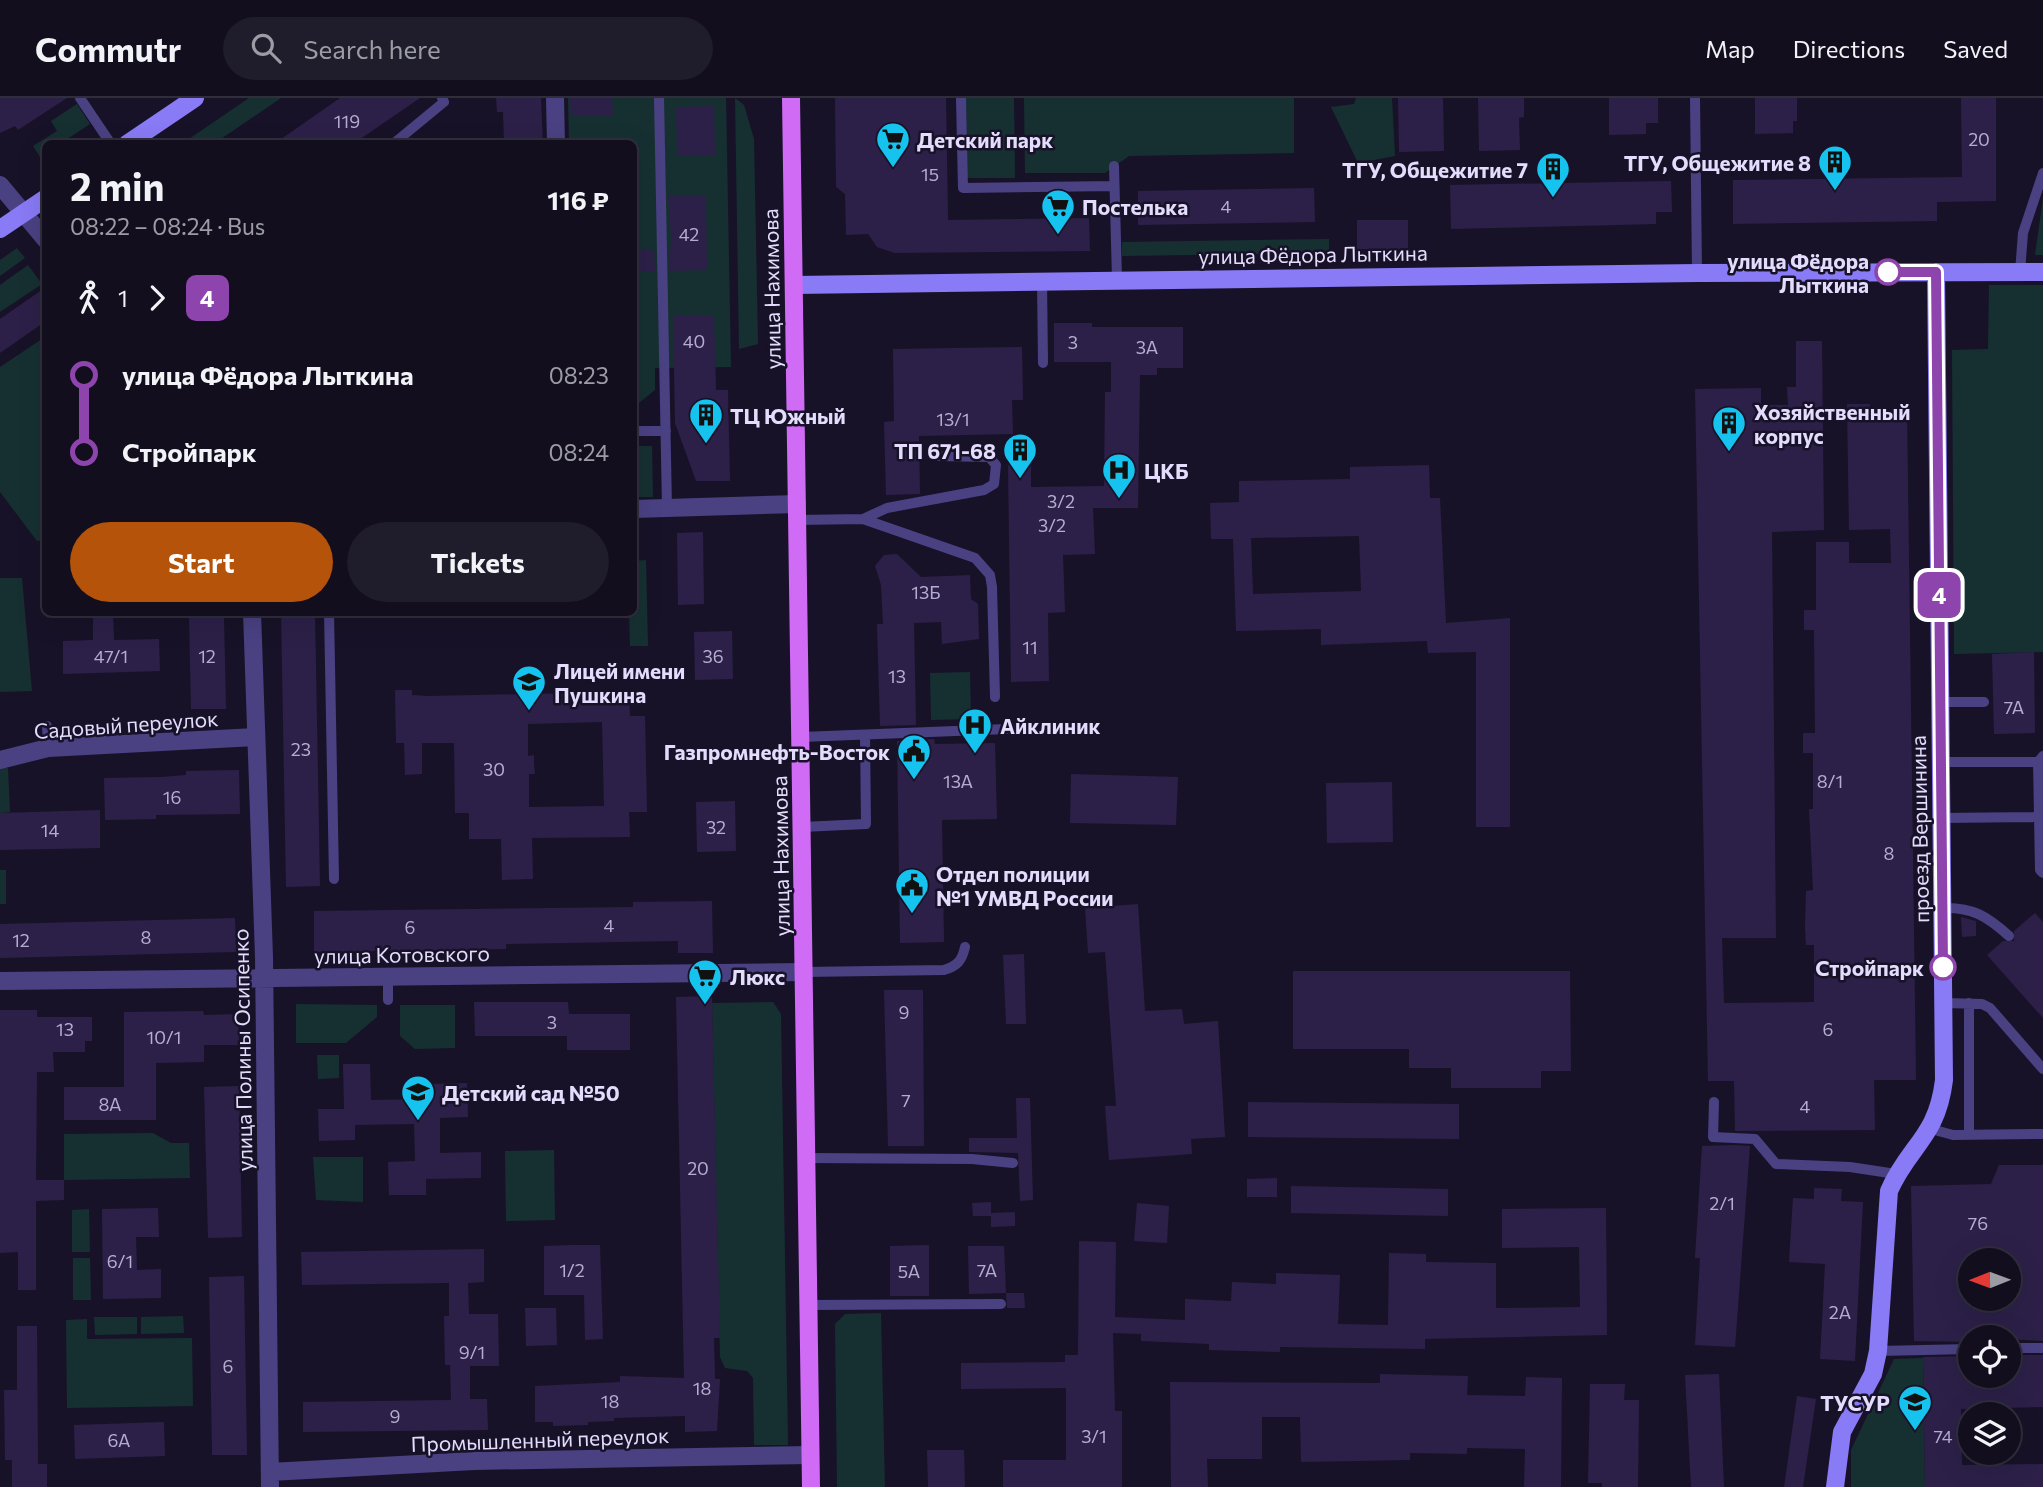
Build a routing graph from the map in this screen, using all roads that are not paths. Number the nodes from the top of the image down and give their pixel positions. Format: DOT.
graph roads {
  1 [pos="80,98"];
  2 [pos="195,98"];
  3 [pos="442,98"];
  4 [pos="555,98"];
  5 [pos="659,98"];
  6 [pos="791,98"];
  7 [pos="961,98"];
  8 [pos="1695,98"];
  9 [pos="108,140"];
  10 [pos="133,140"];
  11 [pos="398,140"];
  12 [pos="556,140"];
  13 [pos="1114,166"];
  14 [pos="2043,173"];
  15 [pos="0,185"];
  16 [pos="1114,186"];
  17 [pos="42,201"];
  18 [pos="23,214"];
  19 [pos="0,229"];
  20 [pos="42,235"];
  21 [pos="1936,272"];
  22 [pos="2020,272"];
  23 [pos="2043,272"];
  24 [pos="1697,273"];
  25 [pos="1117,279"];
  26 [pos="1042,280"];
  27 [pos="794,285"];
  28 [pos="1043,363"];
  29 [pos="637,431"];
  30 [pos="666,431"];
  31 [pos="939,456"];
  32 [pos="667,508"];
  33 [pos="637,509"];
  34 [pos="797,512"];
  35 [pos="863,519"];
  36 [pos="252,616"];
  37 [pos="329,616"];
  38 [pos="995,697"];
  39 [pos="1941,702"];
  40 [pos="1984,702"];
  41 [pos="47,726"];
  42 [pos="1007,729"];
  43 [pos="864,734"];
  44 [pos="256,737"];
  45 [pos="801,737"];
  46 [pos="48,748"];
  47 [pos="2040,759"];
  48 [pos="0,760"];
  49 [pos="1941,762"];
  50 [pos="2039,817"];
  51 [pos="1942,818"];
  52 [pos="802,827"];
  53 [pos="2043,873"];
  54 [pos="334,879"];
  55 [pos="1943,908"];
  56 [pos="2009,936"];
  57 [pos="965,947"];
  58 [pos="804,972"];
  59 [pos="388,977"];
  60 [pos="264,978"];
  61 [pos="0,981"];
  62 [pos="388,1000"];
  63 [pos="1944,1003"];
  64 [pos="1969,1003"];
  65 [pos="2043,1069"];
  66 [pos="1713,1102"];
  67 [pos="1931,1129"];
  68 [pos="1969,1134"];
  69 [pos="2043,1134"];
  70 [pos="807,1158"];
  71 [pos="1013,1163"];
  72 [pos="1896,1174"];
  73 [pos="1001,1304"];
  74 [pos="808,1305"];
  75 [pos="2043,1348"];
  76 [pos="1958,1349"];
  77 [pos="2021,1349"];
  78 [pos="1878,1351"];
  79 [pos="810,1455"];
  80 [pos="270,1479"];
  81 [pos="811,1487"];
  82 [pos="1835,1487"];
  1 -- 9 [label="lane"];
  2 -- 10 [label="street"];
  3 -- 11 [label="lane"];
  4 -- 12 [label="street"];
  5 -- 30 [label="lane"];
  6 -- 27 [label="main road, улица Нахимова"];
  7 -- 16 [label="lane"];
  8 -- 24 [label="lane"];
  13 -- 16 [label="lane"];
  14 -- 22 [label="lane"];
  15 -- 18 [label="street"];
  16 -- 25 [label="lane"];
  17 -- 18 [label="street"];
  18 -- 19 [label="street"];
  18 -- 20 [label="street"];
  21 -- 22 [label="street, улица Фёдора Лыткина"];
  21 -- 24 [label="street, улица Фёдора Лыткина"];
  21 -- 39 [label="street, проезд Вершинина"];
  22 -- 23 [label="street, улица Фёдора Лыткина"];
  24 -- 25 [label="street, улица Фёдора Лыткина"];
  25 -- 26 [label="street, улица Фёдора Лыткина"];
  26 -- 27 [label="street, улица Фёдора Лыткина"];
  26 -- 28 [label="lane"];
  27 -- 34 [label="main road, улица Нахимова"];
  29 -- 30 [label="lane"];
  30 -- 32 [label="lane"];
  31 -- 35 [label="lane"];
  32 -- 33 [label="street"];
  32 -- 34 [label="street"];
  34 -- 35 [label="lane"];
  34 -- 45 [label="main road, улица Нахимова"];
  35 -- 38 [label="lane"];
  36 -- 44 [label="street, улица Полины Осипенко"];
  37 -- 54 [label="lane"];
  39 -- 40 [label="lane"];
  39 -- 49 [label="street, проезд Вершинина"];
  41 -- 46 [label="lane"];
  42 -- 43 [label="lane"];
  43 -- 45 [label="lane"];
  43 -- 52 [label="lane"];
  44 -- 46 [label="street, Садовый переулок"];
  44 -- 60 [label="street, улица Полины Осипенко"];
  45 -- 52 [label="main road, улица Нахимова"];
  46 -- 48 [label="street, Садовый переулок"];
  47 -- 49 [label="lane"];
  47 -- 50 [label="lane"];
  49 -- 51 [label="street, проезд Вершинина"];
  50 -- 51 [label="lane"];
  50 -- 53 [label="lane"];
  51 -- 55 [label="street, проезд Вершинина"];
  52 -- 58 [label="main road, улица Нахимова"];
  55 -- 56 [label="lane"];
  55 -- 63 [label="street, проезд Вершинина"];
  57 -- 58 [label="lane"];
  58 -- 59 [label="street, улица Котовского"];
  58 -- 70 [label="main road, улица Нахимова"];
  59 -- 60 [label="street, улица Котовского"];
  59 -- 62 [label="lane"];
  60 -- 61 [label="street, улица Котовского"];
  60 -- 80 [label="street, улица Полины Осипенко"];
  63 -- 64 [label="lane"];
  63 -- 67 [label="street, проезд Вершинина"];
  64 -- 65 [label="lane"];
  64 -- 68 [label="lane"];
  66 -- 72 [label="lane"];
  67 -- 68 [label="lane"];
  67 -- 72 [label="street, проезд Вершинина"];
  68 -- 69 [label="lane"];
  70 -- 71 [label="lane"];
  70 -- 74 [label="main road, улица Нахимова"];
  72 -- 78 [label="street, проезд Вершинина"];
  73 -- 74 [label="lane"];
  74 -- 79 [label="main road, улица Нахимова"];
  75 -- 77 [label="lane"];
  76 -- 78 [label="lane"];
  78 -- 82 [label="street, проезд Вершинина"];
  79 -- 80 [label="street, Промышленный переулок"];
  79 -- 81 [label="main road, улица Нахимова"];
}
